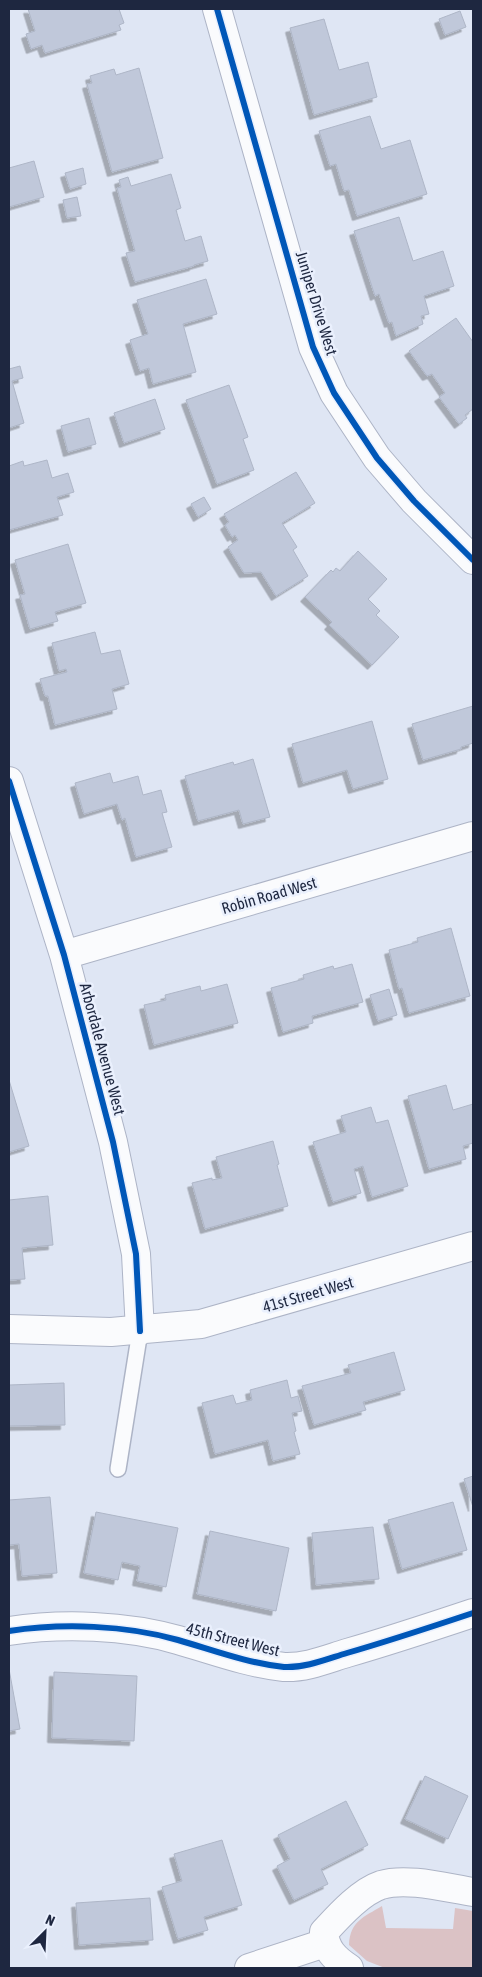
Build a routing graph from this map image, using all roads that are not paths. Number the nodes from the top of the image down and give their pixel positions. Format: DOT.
graph roads {
  1 [pos="217,9"];
  2 [pos="473,560"];
  3 [pos="9,781"];
  4 [pos="473,836"];
  5 [pos="64,955"];
  6 [pos="473,1246"];
  7 [pos="9,1330"];
  8 [pos="140,1331"];
  9 [pos="118,1468"];
  10 [pos="473,1613"];
  11 [pos="9,1630"];
  12 [pos="473,1892"];
  13 [pos="325,1943"];
  14 [pos="249,1968"];
  15 [pos="349,1968"];
  1 -- 2 [label="street, Juniper Drive West"];
  3 -- 5 [label="street, Arbordale Avenue West"];
  4 -- 5 [label="street, Robin Road West"];
  5 -- 8 [label="street, Arbordale Avenue West"];
  6 -- 8 [label="street, 41st Street West"];
  7 -- 8 [label="street, 41st Street West"];
  8 -- 9 [label="lane"];
  10 -- 11 [label="street, 45th Street West"];
  12 -- 13 [label="street"];
  13 -- 14 [label="street"];
  13 -- 15 [label="street"];
}
